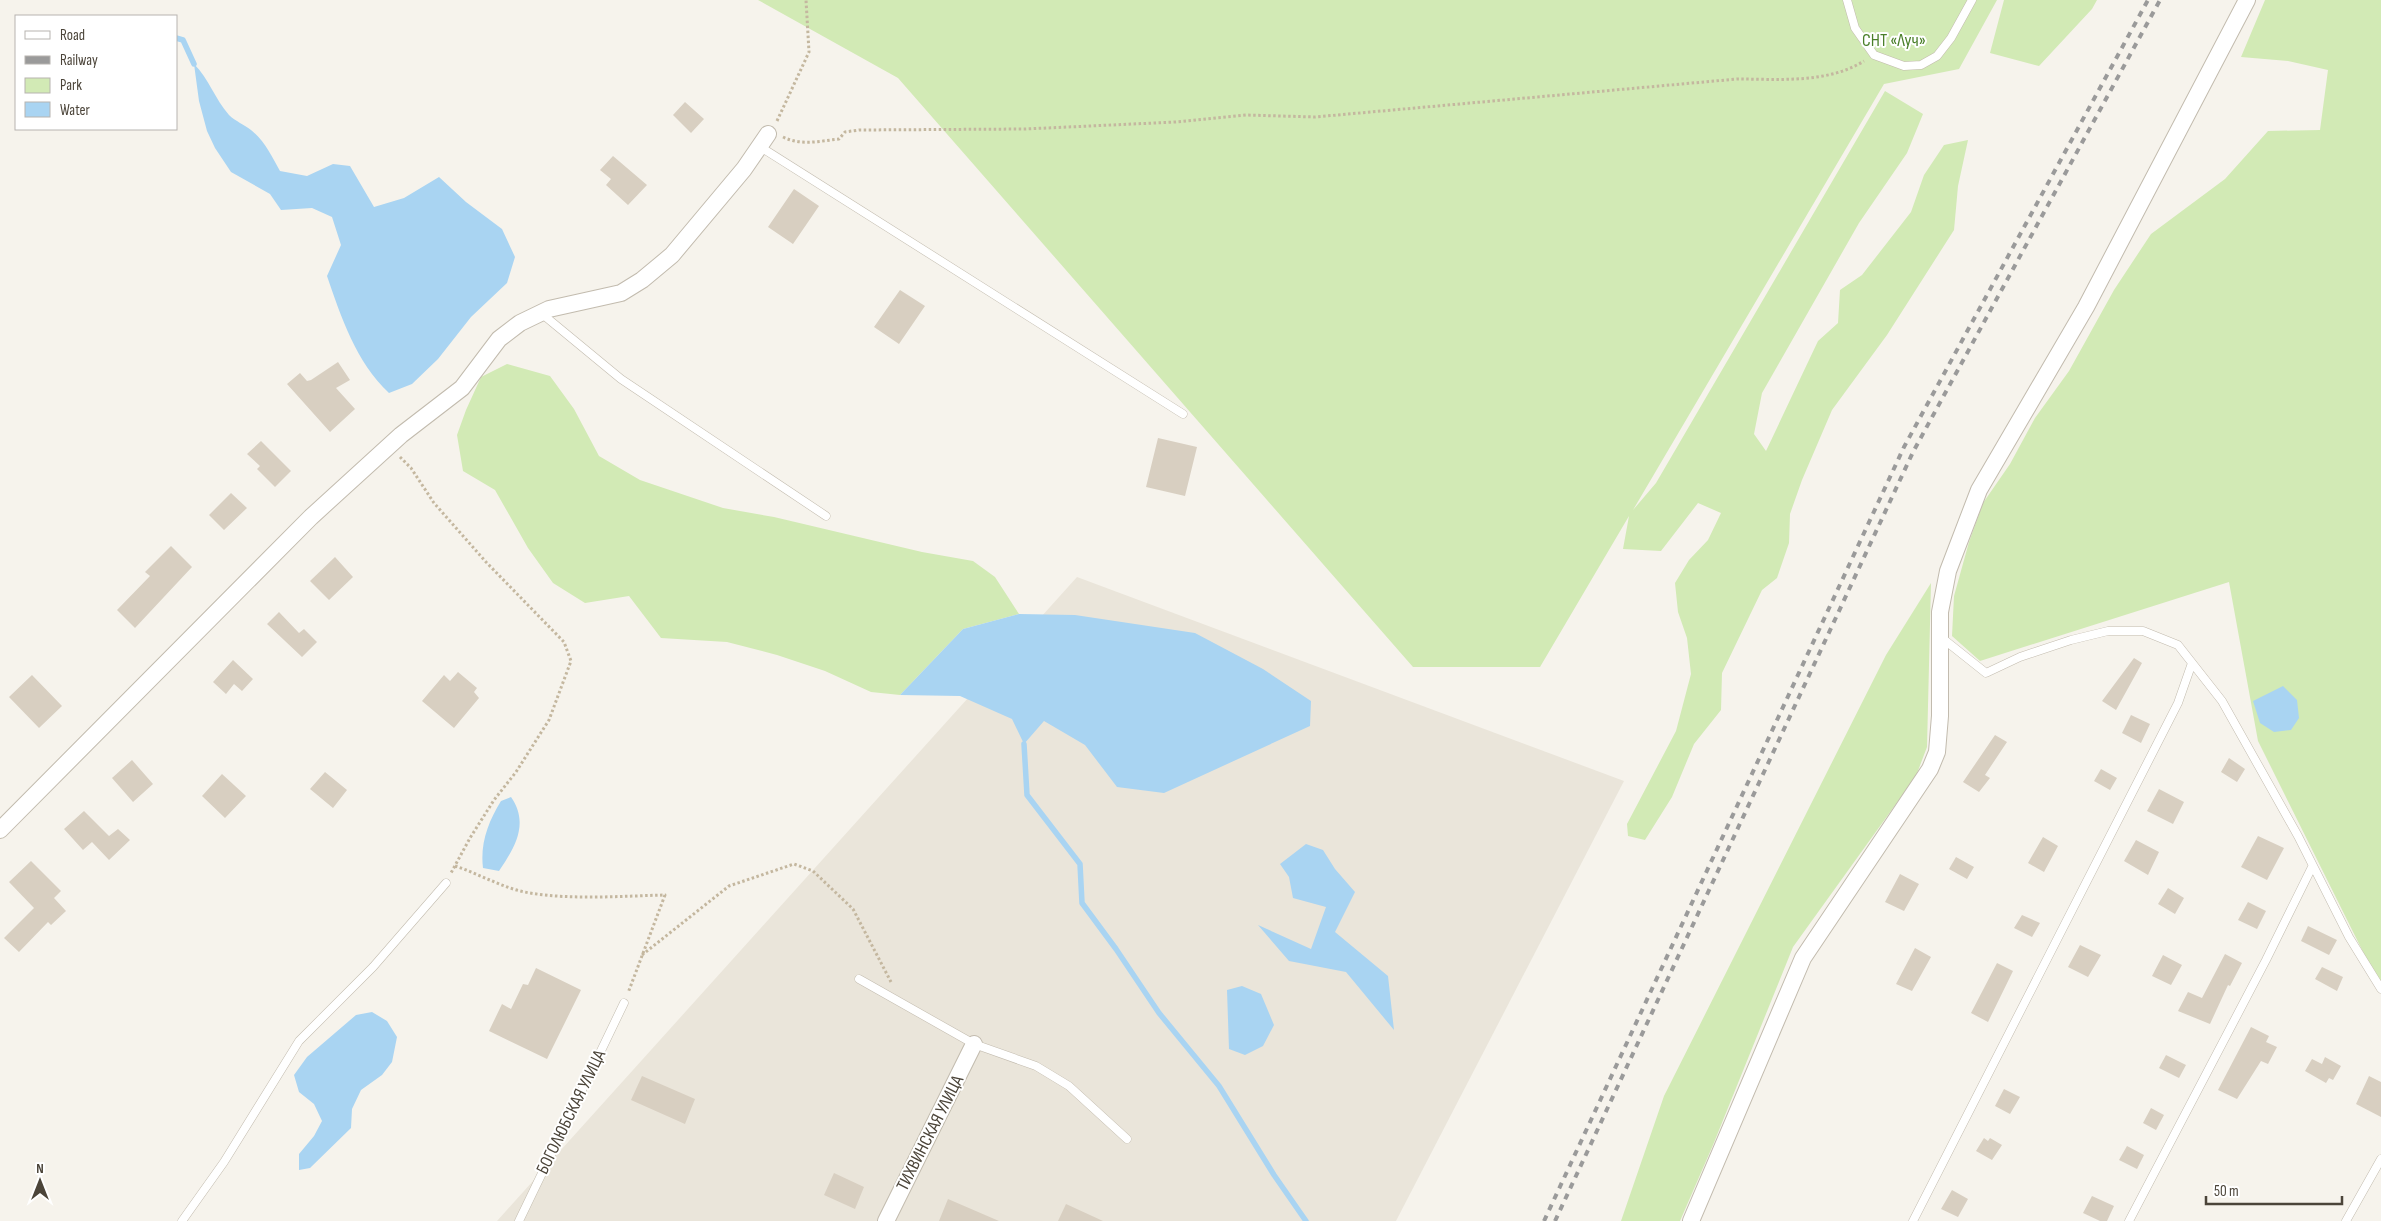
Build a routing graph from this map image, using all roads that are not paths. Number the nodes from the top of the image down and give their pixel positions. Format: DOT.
graph roads {
  1 [pos="1847,0"];
  2 [pos="1972,0"];
  3 [pos="2247,0"];
  4 [pos="767,136"];
  5 [pos="542,313"];
  6 [pos="1184,414"];
  7 [pos="826,516"];
  8 [pos="1940,637"];
  9 [pos="2192,663"];
  10 [pos="0,830"];
  11 [pos="2312,867"];
  12 [pos="446,883"];
  13 [pos="859,979"];
  14 [pos="2381,989"];
  15 [pos="624,1003"];
  16 [pos="974,1044"];
  17 [pos="1127,1139"];
  18 [pos="2381,1159"];
  19 [pos="182,1221"];
  20 [pos="519,1221"];
  21 [pos="886,1221"];
  22 [pos="1691,1221"];
  23 [pos="1913,1221"];
  24 [pos="2129,1221"];
  25 [pos="2346,1221"];
  1 -- 2 [label="lane"];
  3 -- 8 [label="street"];
  4 -- 5 [label="street"];
  4 -- 6 [label="lane"];
  5 -- 7 [label="lane"];
  5 -- 10 [label="street"];
  8 -- 9 [label="lane"];
  8 -- 22 [label="street"];
  9 -- 11 [label="lane"];
  9 -- 23 [label="lane"];
  11 -- 14 [label="lane"];
  11 -- 24 [label="lane"];
  12 -- 19 [label="lane"];
  13 -- 16 [label="lane"];
  15 -- 20 [label="lane, БОГОЛЮБСКАЯ УЛИЦА"];
  16 -- 17 [label="lane"];
  16 -- 21 [label="street, ТИХВИНСКАЯ УЛИЦА"];
  18 -- 25 [label="lane"];
}
